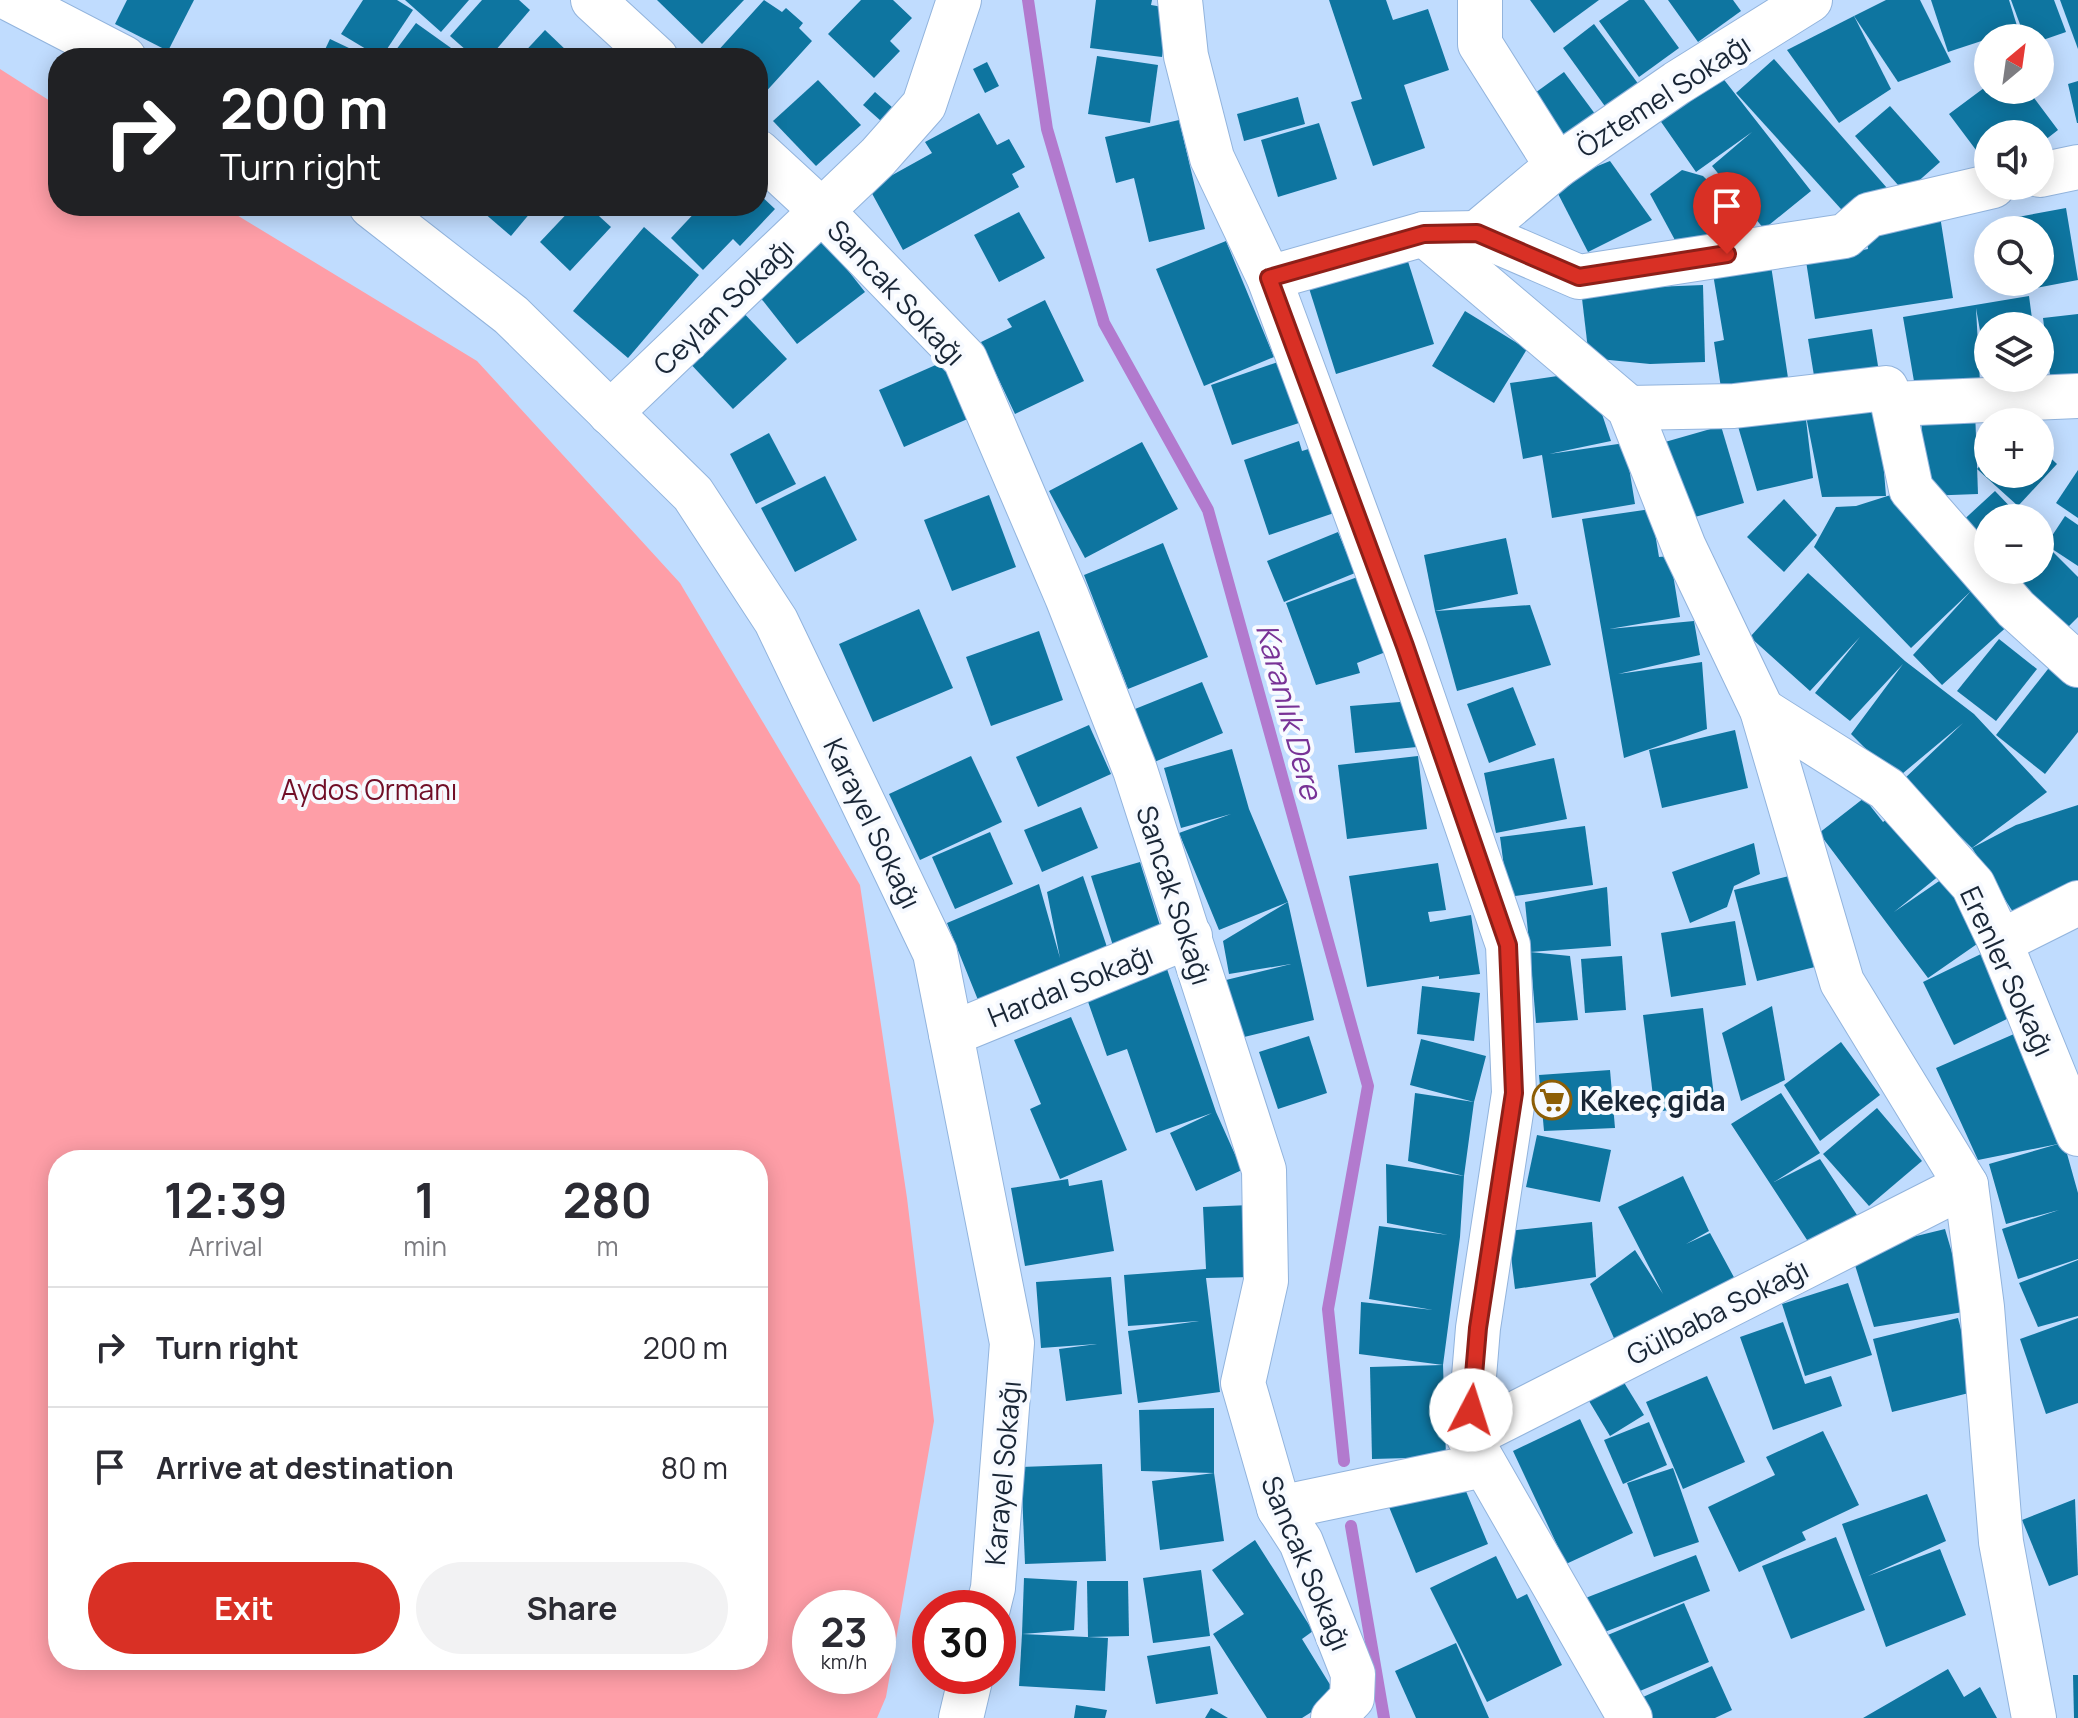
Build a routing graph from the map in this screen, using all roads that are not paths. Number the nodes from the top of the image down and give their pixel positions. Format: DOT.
graph roads {
  1 [pos="593,0"];
  2 [pos="959,0"];
  3 [pos="1180,0"];
  4 [pos="1480,0"];
  5 [pos="1810,0"];
  6 [pos="18,1"];
  7 [pos="105,48"];
  8 [pos="645,48"];
  9 [pos="768,161"];
  10 [pos="1557,166"];
  11 [pos="2078,167"];
  12 [pos="2054,172"];
  13 [pos="1974,190"];
  14 [pos="822,211"];
  15 [pos="384,216"];
  16 [pos="1477,233"];
  17 [pos="1424,234"];
  18 [pos="1269,278"];
  19 [pos="2078,396"];
  20 [pos="1893,404"];
  21 [pos="1629,408"];
  22 [pos="610,413"];
  23 [pos="2078,665"];
  24 [pos="1762,710"];
  25 [pos="2078,903"];
  26 [pos="1190,936"];
  27 [pos="2000,942"];
  28 [pos="951,1034"];
  29 [pos="2078,1134"];
  30 [pos="1966,1185"];
  31 [pos="1476,1451"];
  32 [pos="1279,1508"];
  33 [pos="992,1590"];
  34 [pos="967,1694"];
  35 [pos="961,1718"];
  36 [pos="1333,1718"];
  37 [pos="1630,1718"];
  38 [pos="2034,1718"];
  1 -- 8 [label="street"];
  2 -- 14 [label="street, Ceylan Sokağı"];
  3 -- 18 [label="street"];
  4 -- 10 [label="street"];
  5 -- 10 [label="street, Öztemel Sokağı"];
  6 -- 7 [label="street"];
  9 -- 14 [label="street, Sancak Sokağı"];
  10 -- 16 [label="street, Öztemel Sokağı"];
  11 -- 12 [label="street"];
  13 -- 16 [label="street"];
  14 -- 22 [label="street, Ceylan Sokağı"];
  14 -- 26 [label="street, Sancak Sokağı"];
  15 -- 22 [label="street, Karayel Sokağı"];
  16 -- 17 [label="street"];
  17 -- 18 [label="street"];
  17 -- 21 [label="street"];
  18 -- 31 [label="street"];
  19 -- 20 [label="street"];
  20 -- 21 [label="street"];
  20 -- 23 [label="street"];
  21 -- 24 [label="street"];
  22 -- 28 [label="street, Karayel Sokağı"];
  24 -- 27 [label="street, Erenler Sokağı"];
  24 -- 30 [label="street"];
  25 -- 27 [label="street"];
  26 -- 28 [label="street, Hardal Sokağı"];
  26 -- 32 [label="street, Sancak Sokağı"];
  27 -- 29 [label="street, Erenler Sokağı"];
  28 -- 33 [label="street, Karayel Sokağı"];
  30 -- 31 [label="street, Gülbaba Sokağı"];
  30 -- 38 [label="street"];
  31 -- 32 [label="street, Gülbaba Sokağı"];
  31 -- 37 [label="street"];
  32 -- 36 [label="street, Sancak Sokağı"];
  34 -- 35 [label="street"];
}
